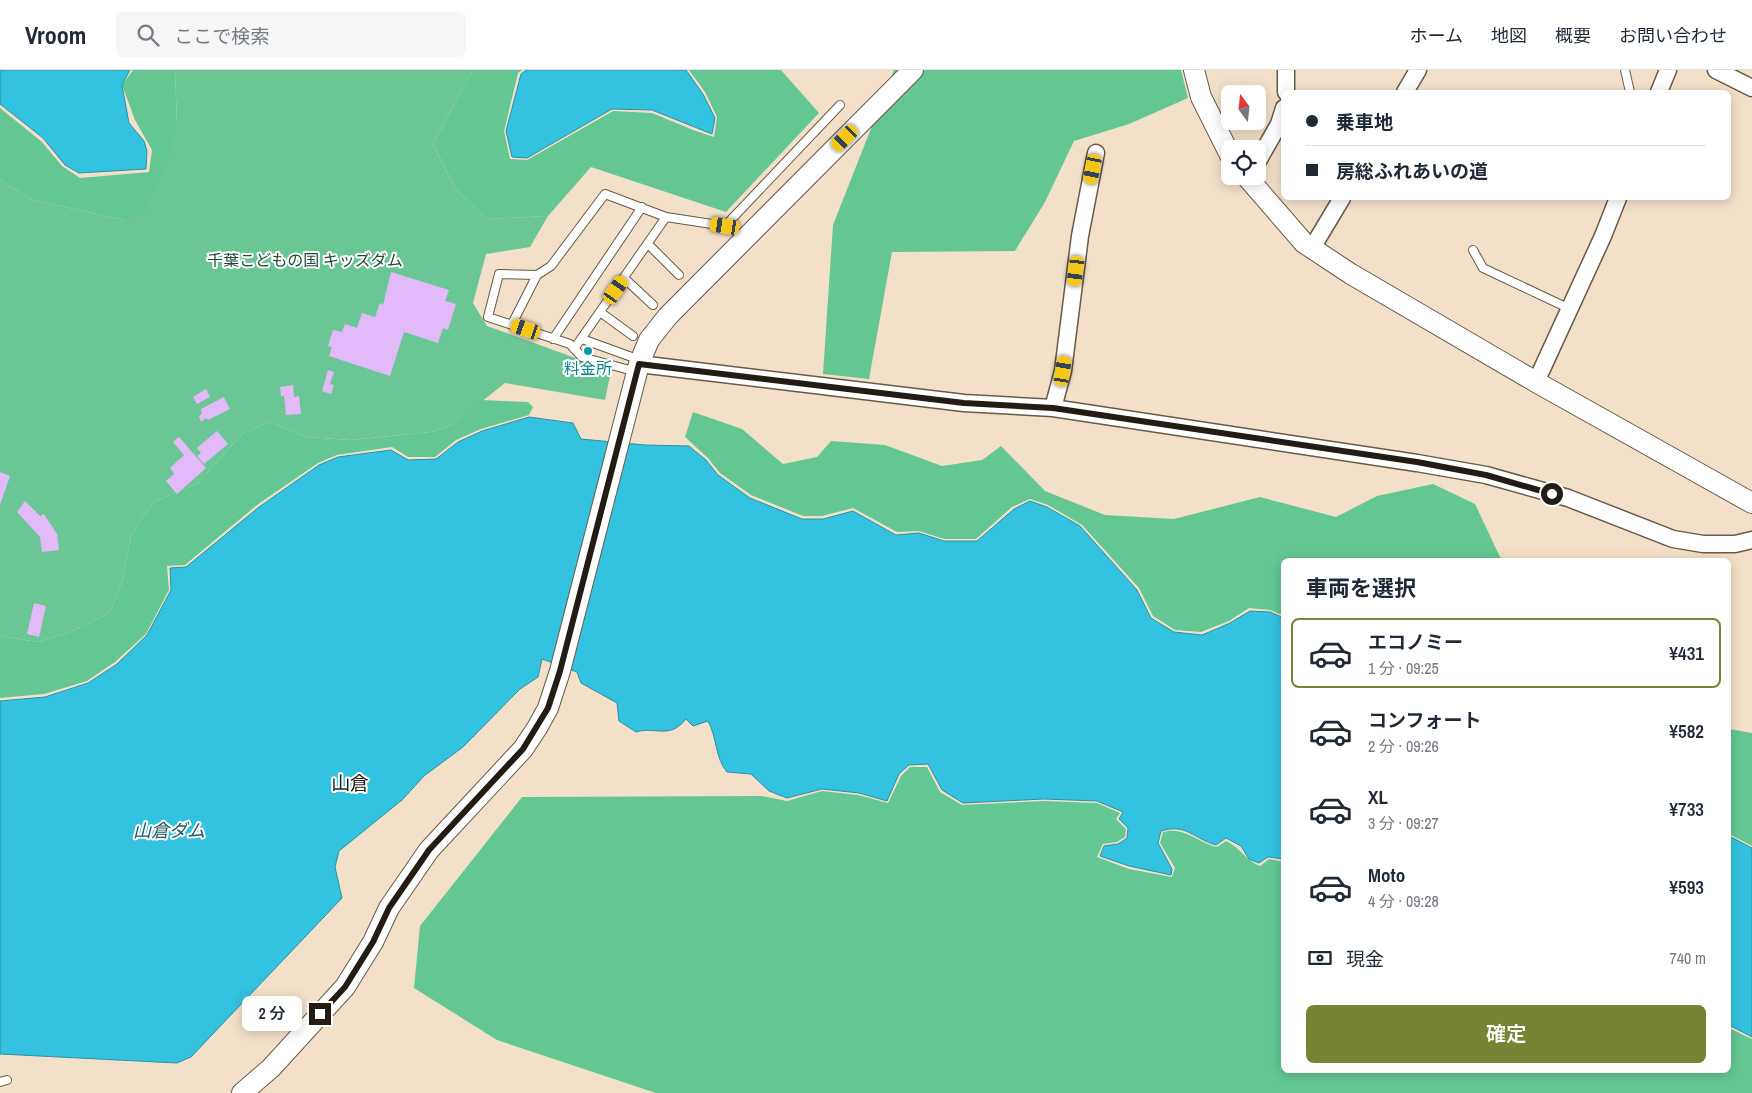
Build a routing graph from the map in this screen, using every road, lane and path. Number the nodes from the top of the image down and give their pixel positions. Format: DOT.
graph roads {
  1 [pos="913,70"];
  2 [pos="1194,70"];
  3 [pos="1286,70"];
  4 [pos="1418,70"];
  5 [pos="1625,70"];
  6 [pos="1668,70"];
  7 [pos="1716,70"];
  8 [pos="1752,88"];
  9 [pos="1286,90"];
  10 [pos="1406,90"];
  11 [pos="1630,90"];
  12 [pos="1660,90"];
  13 [pos="840,105"];
  14 [pos="1281,118"];
  15 [pos="1223,140"];
  16 [pos="1266,147"];
  17 [pos="1096,152"];
  18 [pos="1255,185"];
  19 [pos="1341,200"];
  20 [pos="1617,200"];
  21 [pos="642,207"];
  22 [pos="666,217"];
  23 [pos="648,244"];
  24 [pos="1312,248"];
  25 [pos="1473,250"];
  26 [pos="537,275"];
  27 [pos="679,275"];
  28 [pos="624,278"];
  29 [pos="652,304"];
  30 [pos="1570,309"];
  31 [pos="600,312"];
  32 [pos="512,324"];
  33 [pos="633,336"];
  34 [pos="553,338"];
  35 [pos="582,339"];
  36 [pos="572,347"];
  37 [pos="639,365"];
  38 [pos="1536,382"];
  39 [pos="1053,408"];
  40 [pos="1752,503"];
  41 [pos="1752,540"];
  42 [pos="242,1093"];
  1 -- 37 [label="street"];
  2 -- 15 [label="street"];
  3 -- 9 [label="street"];
  4 -- 10 [label="street"];
  5 -- 11 [label="lane"];
  6 -- 12 [label="street"];
  7 -- 8 [label="street"];
  13 -- 22 [label="lane"];
  14 -- 16 [label="street"];
  17 -- 39 [label="street"];
  18 -- 24 [label="street"];
  19 -- 24 [label="street"];
  20 -- 30 [label="street"];
  21 -- 22 [label="lane"];
  21 -- 26 [label="lane"];
  21 -- 34 [label="lane"];
  22 -- 23 [label="lane"];
  23 -- 27 [label="lane"];
  23 -- 28 [label="lane"];
  24 -- 38 [label="street"];
  25 -- 30 [label="lane"];
  26 -- 32 [label="lane"];
  26 -- 32 [label="lane"];
  28 -- 29 [label="lane"];
  28 -- 31 [label="lane"];
  30 -- 38 [label="street"];
  31 -- 33 [label="lane"];
  31 -- 35 [label="lane"];
  32 -- 34 [label="lane"];
  34 -- 36 [label="lane"];
  35 -- 36 [label="lane"];
  35 -- 37 [label="lane"];
  36 -- 37 [label="lane"];
  37 -- 39 [label="street"];
  37 -- 42 [label="street"];
  38 -- 40 [label="street"];
  39 -- 41 [label="street"];
}
